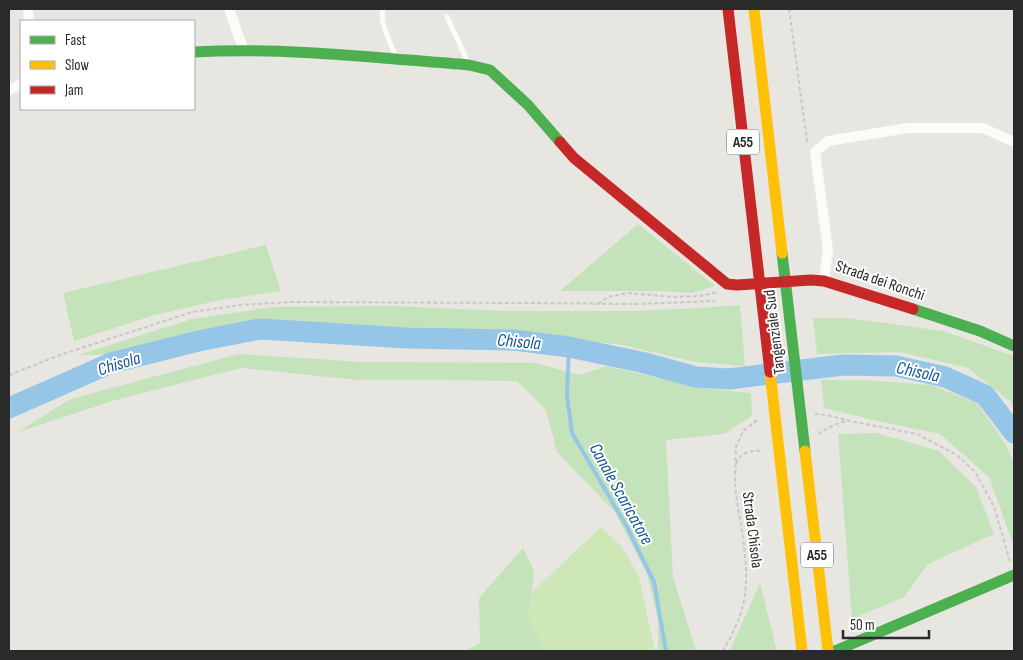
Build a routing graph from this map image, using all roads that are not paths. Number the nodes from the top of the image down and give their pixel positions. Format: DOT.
graph roads {
  1 [pos="229,9"];
  2 [pos="383,9"];
  3 [pos="728,9"];
  4 [pos="754,9"];
  5 [pos="447,17"];
  6 [pos="244,51"];
  7 [pos="195,52"];
  8 [pos="397,60"];
  9 [pos="469,65"];
  10 [pos="1014,142"];
  11 [pos="824,281"];
  12 [pos="1014,346"];
  13 [pos="1013,572"];
  14 [pos="802,651"];
  15 [pos="828,651"];
  16 [pos="835,651"];
  1 -- 6 [label="street"];
  2 -- 8 [label="lane"];
  3 -- 14 [label="main road, Tangenziale Sud / A55"];
  4 -- 15 [label="main road, Tangenziale Sud / A55"];
  5 -- 9 [label="lane"];
  6 -- 7 [label="main road"];
  6 -- 8 [label="main road"];
  8 -- 9 [label="main road"];
  9 -- 11 [label="main road"];
  10 -- 11 [label="street, Strada dei Ronchi"];
  11 -- 12 [label="main road, Strada dei Ronchi"];
  13 -- 16 [label="main road"];
}
